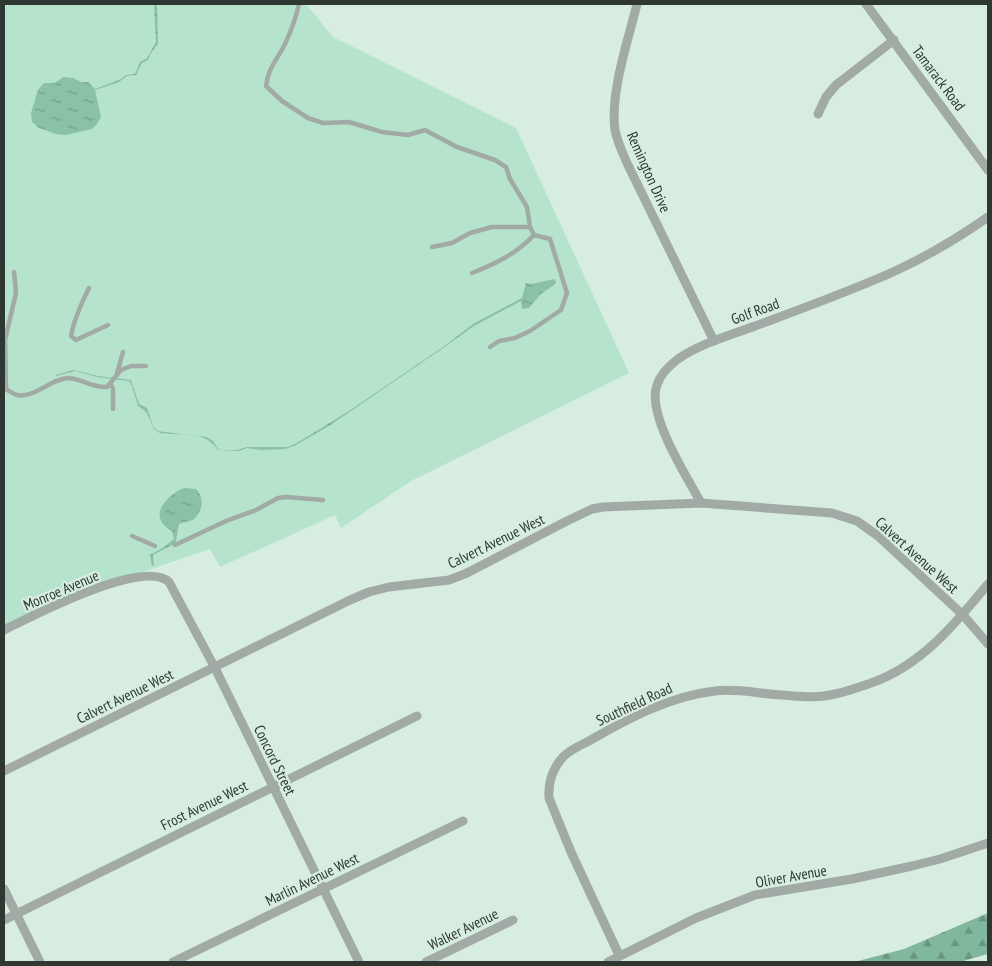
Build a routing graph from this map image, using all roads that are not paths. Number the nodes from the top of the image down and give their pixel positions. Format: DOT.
graph roads {
  1 [pos="299,4"];
  2 [pos="636,4"];
  3 [pos="866,4"];
  4 [pos="894,40"];
  5 [pos="818,114"];
  6 [pos="988,170"];
  7 [pos="988,217"];
  8 [pos="530,227"];
  9 [pos="534,235"];
  10 [pos="432,247"];
  11 [pos="14,272"];
  12 [pos="472,273"];
  13 [pos="89,288"];
  14 [pos="108,325"];
  15 [pos="714,341"];
  16 [pos="490,347"];
  17 [pos="123,352"];
  18 [pos="146,366"];
  19 [pos="116,375"];
  20 [pos="112,383"];
  21 [pos="112,409"];
  22 [pos="323,500"];
  23 [pos="701,503"];
  24 [pos="132,536"];
  25 [pos="175,545"];
  26 [pos="155,546"];
  27 [pos="159,576"];
  28 [pos="988,584"];
  29 [pos="963,615"];
  30 [pos="4,630"];
  31 [pos="988,644"];
  32 [pos="215,668"];
  33 [pos="416,716"];
  34 [pos="4,771"];
  35 [pos="272,787"];
  36 [pos="462,821"];
  37 [pos="988,843"];
  38 [pos="4,889"];
  39 [pos="323,889"];
  40 [pos="16,914"];
  41 [pos="4,920"];
  42 [pos="513,920"];
  43 [pos="619,955"];
  44 [pos="40,962"];
  45 [pos="173,962"];
  46 [pos="359,962"];
  47 [pos="426,962"];
  48 [pos="608,962"];
  1 -- 8 [label="lane"];
  2 -- 15 [label="street, Remington Drive"];
  3 -- 4 [label="street, Tamarack Road"];
  4 -- 5 [label="street"];
  4 -- 6 [label="street, Tamarack Road"];
  7 -- 15 [label="street, Golf Road"];
  8 -- 9 [label="lane"];
  8 -- 10 [label="lane"];
  9 -- 12 [label="lane"];
  9 -- 16 [label="lane"];
  11 -- 20 [label="lane"];
  13 -- 14 [label="lane"];
  15 -- 23 [label="street, Golf Road"];
  17 -- 19 [label="lane"];
  18 -- 19 [label="lane"];
  19 -- 20 [label="lane"];
  20 -- 21 [label="lane"];
  22 -- 25 [label="lane"];
  23 -- 29 [label="street, Calvert Avenue West"];
  23 -- 32 [label="street, Calvert Avenue West"];
  24 -- 26 [label="lane"];
  27 -- 30 [label="street, Monroe Avenue"];
  27 -- 32 [label="street, Concord Street"];
  28 -- 29 [label="street, Southfield Road"];
  29 -- 31 [label="street, Calvert Avenue West"];
  29 -- 43 [label="street, Southfield Road"];
  32 -- 34 [label="street, Calvert Avenue West"];
  32 -- 35 [label="street, Concord Street"];
  33 -- 35 [label="street, Frost Avenue West"];
  35 -- 39 [label="street, Concord Street"];
  35 -- 40 [label="street, Frost Avenue West"];
  36 -- 39 [label="street, Marlin Avenue West"];
  37 -- 43 [label="street, Oliver Avenue"];
  38 -- 40 [label="street"];
  39 -- 45 [label="street, Marlin Avenue West"];
  39 -- 46 [label="street, Concord Street"];
  40 -- 41 [label="street, Frost Avenue West"];
  40 -- 44 [label="street"];
  42 -- 47 [label="street, Walker Avenue"];
  43 -- 48 [label="street, Oliver Avenue"];
}
